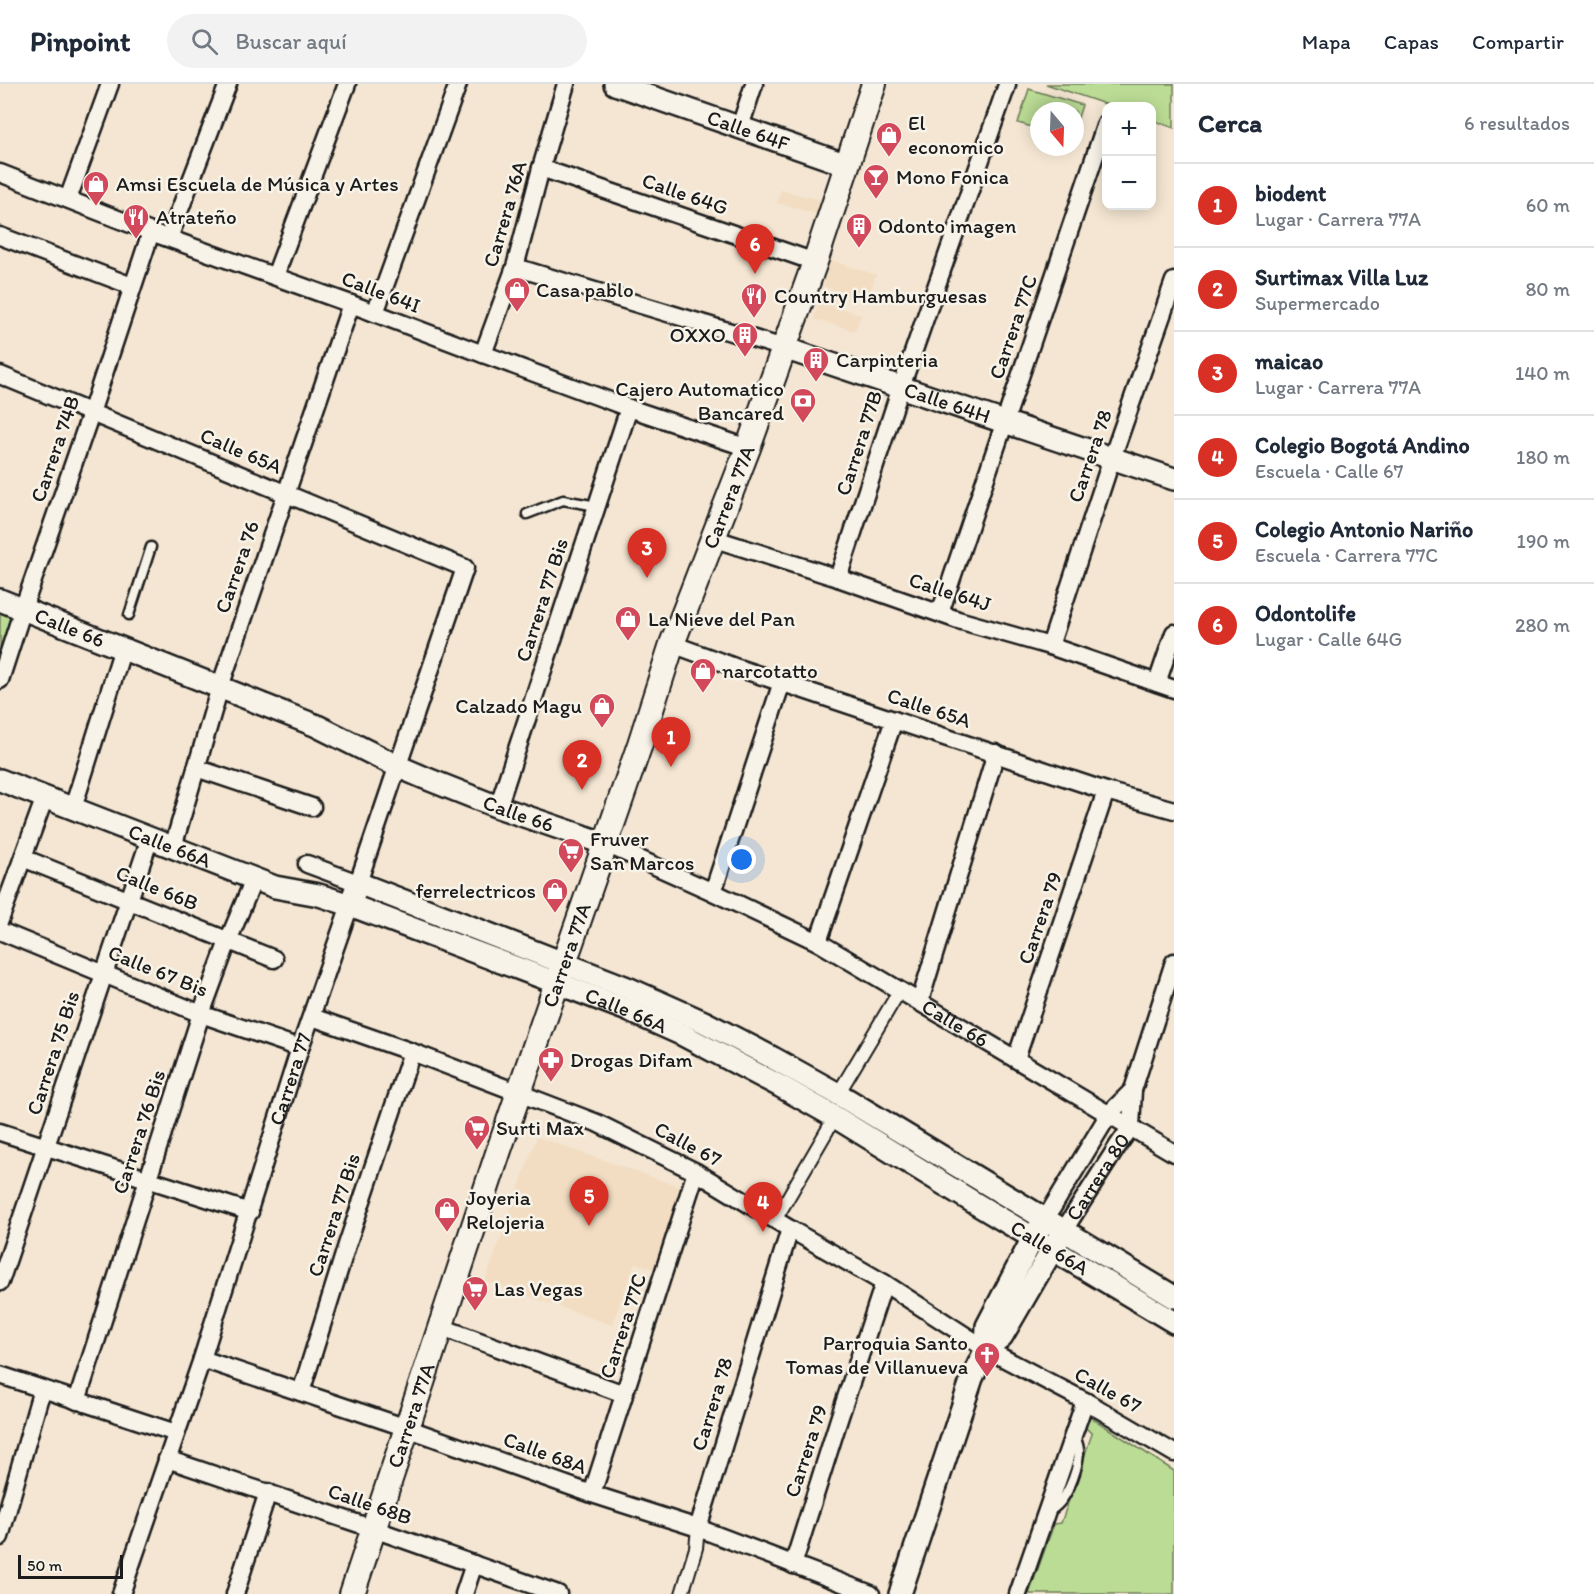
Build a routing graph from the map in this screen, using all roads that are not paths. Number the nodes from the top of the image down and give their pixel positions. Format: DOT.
graph roads {
  1 [pos="110,84"];
  2 [pos="228,84"];
  3 [pos="347,84"];
  4 [pos="458,84"];
  5 [pos="566,84"];
  6 [pos="754,84"];
  7 [pos="874,84"];
  8 [pos="1007,85"];
  9 [pos="629,86"];
  10 [pos="740,127"];
  11 [pos="1102,135"];
  12 [pos="848,165"];
  13 [pos="541,168"];
  14 [pos="0,173"];
  15 [pos="68,199"];
  16 [pos="151,232"];
  17 [pos="0,236"];
  18 [pos="169,238"];
  19 [pos="815,262"];
  20 [pos="515,267"];
  21 [pos="275,276"];
  22 [pos="1174,281"];
  23 [pos="132,286"];
  24 [pos="351,304"];
  25 [pos="375,313"];
  26 [pos="784,348"];
  27 [pos="483,354"];
  28 [pos="0,375"];
  29 [pos="901,387"];
  30 [pos="629,408"];
  31 [pos="91,413"];
  32 [pos="1005,422"];
  33 [pos="748,448"];
  34 [pos="1112,458"];
  35 [pos="1174,479"];
  36 [pos="286,494"];
  37 [pos="597,506"];
  38 [pos="527,514"];
  39 [pos="712,538"];
  40 [pos="151,547"];
  41 [pos="465,568"];
  42 [pos="838,578"];
  43 [pos="0,600"];
  44 [pos="23,609"];
  45 [pos="940,613"];
  46 [pos="129,615"];
  47 [pos="1174,633"];
  48 [pos="121,644"];
  49 [pos="672,644"];
  50 [pos="1050,646"];
  51 [pos="0,680"];
  52 [pos="782,682"];
  53 [pos="1158,683"];
  54 [pos="220,687"];
  55 [pos="1174,689"];
  56 [pos="894,720"];
  57 [pos="996,753"];
  58 [pos="398,766"];
  59 [pos="196,768"];
  60 [pos="0,780"];
  61 [pos="1106,791"];
  62 [pos="45,797"];
  63 [pos="312,807"];
  64 [pos="498,807"];
  65 [pos="73,808"];
  66 [pos="1174,810"];
  67 [pos="150,838"];
  68 [pos="606,844"];
  69 [pos="173,847"];
  70 [pos="24,858"];
  71 [pos="307,864"];
  72 [pos="254,879"];
  73 [pos="358,883"];
  74 [pos="713,892"];
  75 [pos="128,900"];
  76 [pos="350,905"];
  77 [pos="0,920"];
  78 [pos="0,931"];
  79 [pos="228,941"];
  80 [pos="818,942"];
  81 [pos="274,959"];
  82 [pos="1174,962"];
  83 [pos="103,973"];
  84 [pos="560,973"];
  85 [pos="900,990"];
  86 [pos="920,1001"];
  87 [pos="201,1014"];
  88 [pos="312,1017"];
  89 [pos="300,1048"];
  90 [pos="412,1052"];
  91 [pos="1016,1059"];
  92 [pos="1133,1090"];
  93 [pos="518,1094"];
  94 [pos="838,1094"];
  95 [pos="1109,1114"];
  96 [pos="835,1117"];
  97 [pos="1131,1127"];
  98 [pos="0,1132"];
  99 [pos="45,1146"];
  100 [pos="1174,1153"];
  101 [pos="696,1172"];
  102 [pos="148,1179"];
  103 [pos="249,1212"];
  104 [pos="1046,1218"];
  105 [pos="775,1220"];
  106 [pos="790,1229"];
  107 [pos="1064,1230"];
  108 [pos="1033,1238"];
  109 [pos="1052,1249"];
  110 [pos="0,1282"];
  111 [pos="884,1283"];
  112 [pos="1174,1297"];
  113 [pos="1174,1322"];
  114 [pos="441,1327"];
  115 [pos="986,1349"];
  116 [pos="202,1359"];
  117 [pos="0,1375"];
  118 [pos="42,1389"];
  119 [pos="302,1392"];
  120 [pos="624,1394"];
  121 [pos="77,1401"];
  122 [pos="1085,1401"];
  123 [pos="407,1428"];
  124 [pos="176,1433"];
  125 [pos="1174,1453"];
  126 [pos="167,1459"];
  127 [pos="268,1492"];
  128 [pos="592,1494"];
  129 [pos="698,1528"];
  130 [pos="374,1529"];
  131 [pos="0,1537"];
  132 [pos="474,1564"];
  133 [pos="793,1565"];
  134 [pos="121,1594"];
  135 [pos="234,1594"];
  136 [pos="352,1594"];
  137 [pos="464,1594"];
  138 [pos="558,1594"];
  139 [pos="682,1594"];
  140 [pos="871,1594"];
  141 [pos="900,1594"];
  142 [pos="1018,1594"];
  1 -- 15 [label="street"];
  2 -- 18 [label="street"];
  3 -- 21 [label="street"];
  4 -- 25 [label="street"];
  5 -- 13 [label="street, Carrera 76A"];
  6 -- 10 [label="street"];
  7 -- 12 [label="main road, Carrera 77A"];
  8 -- 29 [label="street, Carrera 77B"];
  9 -- 10 [label="street, Calle 64F"];
  10 -- 12 [label="street, Calle 64F"];
  11 -- 32 [label="street, Carrera 77C"];
  12 -- 19 [label="main road, Carrera 77A"];
  13 -- 19 [label="street, Calle 64G"];
  13 -- 20 [label="street, Carrera 76A"];
  14 -- 15 [label="street, Calle 64I"];
  15 -- 16 [label="street, Calle 64I"];
  16 -- 18 [label="street, Calle 64I"];
  16 -- 23 [label="street, Carrera 74B"];
  17 -- 23 [label="street"];
  18 -- 21 [label="street, Calle 64I"];
  19 -- 26 [label="main road, Carrera 77A"];
  20 -- 26 [label="street, Calle 64H"];
  20 -- 27 [label="street, Carrera 76A"];
  21 -- 24 [label="street, Calle 64I"];
  22 -- 34 [label="street, Carrera 78"];
  23 -- 31 [label="street, Carrera 74B"];
  24 -- 25 [label="street, Calle 64I"];
  24 -- 36 [label="street, Carrera 76"];
  25 -- 27 [label="street, Calle 64I"];
  26 -- 29 [label="street, Calle 64H"];
  26 -- 33 [label="main road, Carrera 77A"];
  27 -- 30 [label="street, Calle 64I"];
  28 -- 31 [label="street, Calle 65A"];
  29 -- 32 [label="street, Calle 64H"];
  29 -- 42 [label="street, Carrera 77B"];
  30 -- 33 [label="street, Calle 64I"];
  30 -- 37 [label="street, Carrera 77 Bis"];
  31 -- 36 [label="street, Calle 65A"];
  31 -- 44 [label="street, Carrera 74B"];
  32 -- 34 [label="street, Calle 64H"];
  32 -- 45 [label="street, Carrera 77C"];
  33 -- 39 [label="main road, Carrera 77A"];
  34 -- 35 [label="street, Calle 64H"];
  34 -- 50 [label="street, Carrera 78"];
  36 -- 41 [label="street, Calle 65A"];
  36 -- 54 [label="street, Carrera 76"];
  37 -- 38 [label="lane"];
  37 -- 64 [label="street, Carrera 77 Bis"];
  39 -- 42 [label="street, Calle 64J"];
  39 -- 49 [label="main road, Carrera 77A"];
  40 -- 46 [label="lane"];
  41 -- 58 [label="street, Carrera 77"];
  42 -- 45 [label="street, Calle 64J"];
  43 -- 44 [label="street, Calle 66"];
  44 -- 48 [label="street, Calle 66"];
  44 -- 51 [label="street, Carrera 74B"];
  45 -- 50 [label="street, Calle 64J"];
  47 -- 53 [label="street"];
  48 -- 54 [label="street, Calle 66"];
  48 -- 65 [label="street"];
  49 -- 52 [label="street, Calle 65A"];
  49 -- 68 [label="main road, Carrera 77A"];
  50 -- 53 [label="street, Calle 64J"];
  52 -- 56 [label="street, Calle 65A"];
  52 -- 74 [label="street"];
  53 -- 55 [label="street, Calle 64J"];
  54 -- 58 [label="street, Calle 66"];
  54 -- 59 [label="street, Carrera 76"];
  56 -- 57 [label="street, Calle 65A"];
  56 -- 80 [label="street"];
  57 -- 61 [label="street, Calle 65A"];
  57 -- 86 [label="street"];
  58 -- 64 [label="street, Calle 66"];
  58 -- 73 [label="street, Carrera 77"];
  59 -- 63 [label="street"];
  59 -- 69 [label="street, Carrera 76"];
  60 -- 62 [label="street, Calle 66A"];
  61 -- 66 [label="street, Calle 65A"];
  61 -- 91 [label="street, Carrera 79"];
  62 -- 65 [label="street, Calle 66A"];
  62 -- 70 [label="street"];
  64 -- 68 [label="street, Calle 66"];
  65 -- 67 [label="street, Calle 66A"];
  67 -- 69 [label="street, Calle 66A"];
  67 -- 75 [label="street, Carrera 75 Bis"];
  68 -- 74 [label="street, Calle 66"];
  68 -- 84 [label="main road, Carrera 77A"];
  69 -- 72 [label="street, Calle 66A"];
  70 -- 75 [label="street, Calle 66B"];
  70 -- 77 [label="street"];
  71 -- 73 [label="street, Calle 66A"];
  72 -- 76 [label="street, Calle 66A"];
  72 -- 79 [label="street, Carrera 76 Bis"];
  73 -- 76 [label="street, Carrera 77"];
  73 -- 84 [label="street, Calle 66A"];
  74 -- 80 [label="street, Calle 66"];
  75 -- 79 [label="street, Calle 66B"];
  75 -- 83 [label="street, Carrera 75 Bis"];
  76 -- 84 [label="street, Calle 66A"];
  76 -- 88 [label="street, Carrera 77"];
  78 -- 83 [label="street, Calle 67 Bis"];
  79 -- 81 [label="street, Calle 66B"];
  79 -- 87 [label="street, Carrera 76 Bis"];
  80 -- 85 [label="street, Calle 66"];
  82 -- 92 [label="street, Carrera 80"];
  83 -- 87 [label="street, Calle 67 Bis"];
  83 -- 99 [label="street, Carrera 75 Bis"];
  84 -- 93 [label="main road, Carrera 77A"];
  84 -- 94 [label="street, Calle 66A"];
  84 -- 96 [label="street, Calle 66A"];
  85 -- 86 [label="street, Calle 66"];
  85 -- 94 [label="street"];
  86 -- 91 [label="street, Calle 66"];
  87 -- 89 [label="street, Calle 67 Bis"];
  87 -- 102 [label="street, Carrera 76 Bis"];
  88 -- 89 [label="street, Carrera 77"];
  88 -- 90 [label="street, Calle 67"];
  89 -- 103 [label="street, Carrera 77"];
  90 -- 93 [label="street, Calle 67"];
  90 -- 119 [label="street, Carrera 77 Bis"];
  91 -- 95 [label="street, Calle 66"];
  92 -- 95 [label="street, Carrera 80"];
  92 -- 97 [label="street, Carrera 80"];
  93 -- 101 [label="street, Calle 67"];
  93 -- 114 [label="main road, Carrera 77A"];
  94 -- 104 [label="street, Calle 66A"];
  95 -- 97 [label="street, Calle 66"];
  95 -- 104 [label="street, Carrera 80"];
  96 -- 105 [label="street"];
  96 -- 108 [label="street, Calle 66A"];
  97 -- 100 [label="street, Calle 66"];
  97 -- 107 [label="street, Carrera 80"];
  98 -- 99 [label="street"];
  99 -- 102 [label="street"];
  99 -- 110 [label="street, Carrera 75 Bis"];
  101 -- 105 [label="street, Calle 67"];
  101 -- 120 [label="street, Carrera 77C"];
  102 -- 103 [label="street"];
  102 -- 121 [label="street, Carrera 76 Bis"];
  103 -- 116 [label="street, Carrera 77"];
  104 -- 107 [label="street, Calle 66A"];
  104 -- 108 [label="street, Carrera 80"];
  105 -- 106 [label="street, Calle 67"];
  106 -- 111 [label="street, Calle 67"];
  106 -- 129 [label="street, Carrera 78"];
  107 -- 109 [label="street, Carrera 80"];
  107 -- 112 [label="street, Calle 66A"];
  108 -- 109 [label="street, Calle 66A"];
  108 -- 115 [label="street, Carrera 80"];
  109 -- 113 [label="street, Calle 66A"];
  109 -- 115 [label="street, Carrera 80"];
  111 -- 115 [label="street, Calle 67"];
  111 -- 133 [label="street, Carrera 79"];
  114 -- 120 [label="street"];
  114 -- 123 [label="main road, Carrera 77A"];
  115 -- 122 [label="street, Calle 67"];
  115 -- 141 [label="street, Carrera 80"];
  116 -- 119 [label="street, Calle 68A"];
  116 -- 124 [label="street, Carrera 77"];
  117 -- 118 [label="street"];
  118 -- 121 [label="street"];
  118 -- 131 [label="street"];
  119 -- 123 [label="street, Calle 68A"];
  120 -- 128 [label="street, Carrera 77C"];
  121 -- 124 [label="street"];
  122 -- 125 [label="street, Calle 67"];
  122 -- 142 [label="street"];
  123 -- 128 [label="street, Calle 68A"];
  123 -- 130 [label="main road, Carrera 77A"];
  124 -- 126 [label="street, Carrera 77"];
  126 -- 127 [label="street, Calle 68B"];
  126 -- 134 [label="street, Carrera 77"];
  127 -- 130 [label="street, Calle 68B"];
  127 -- 135 [label="street"];
  128 -- 129 [label="street, Calle 68A"];
  129 -- 133 [label="street, Calle 68A"];
  129 -- 139 [label="street, Carrera 78"];
  130 -- 132 [label="street, Calle 68B"];
  130 -- 136 [label="main road, Carrera 77A"];
  132 -- 137 [label="street"];
  132 -- 138 [label="street, Calle 68B"];
  133 -- 140 [label="street, Calle 68A"];
}
